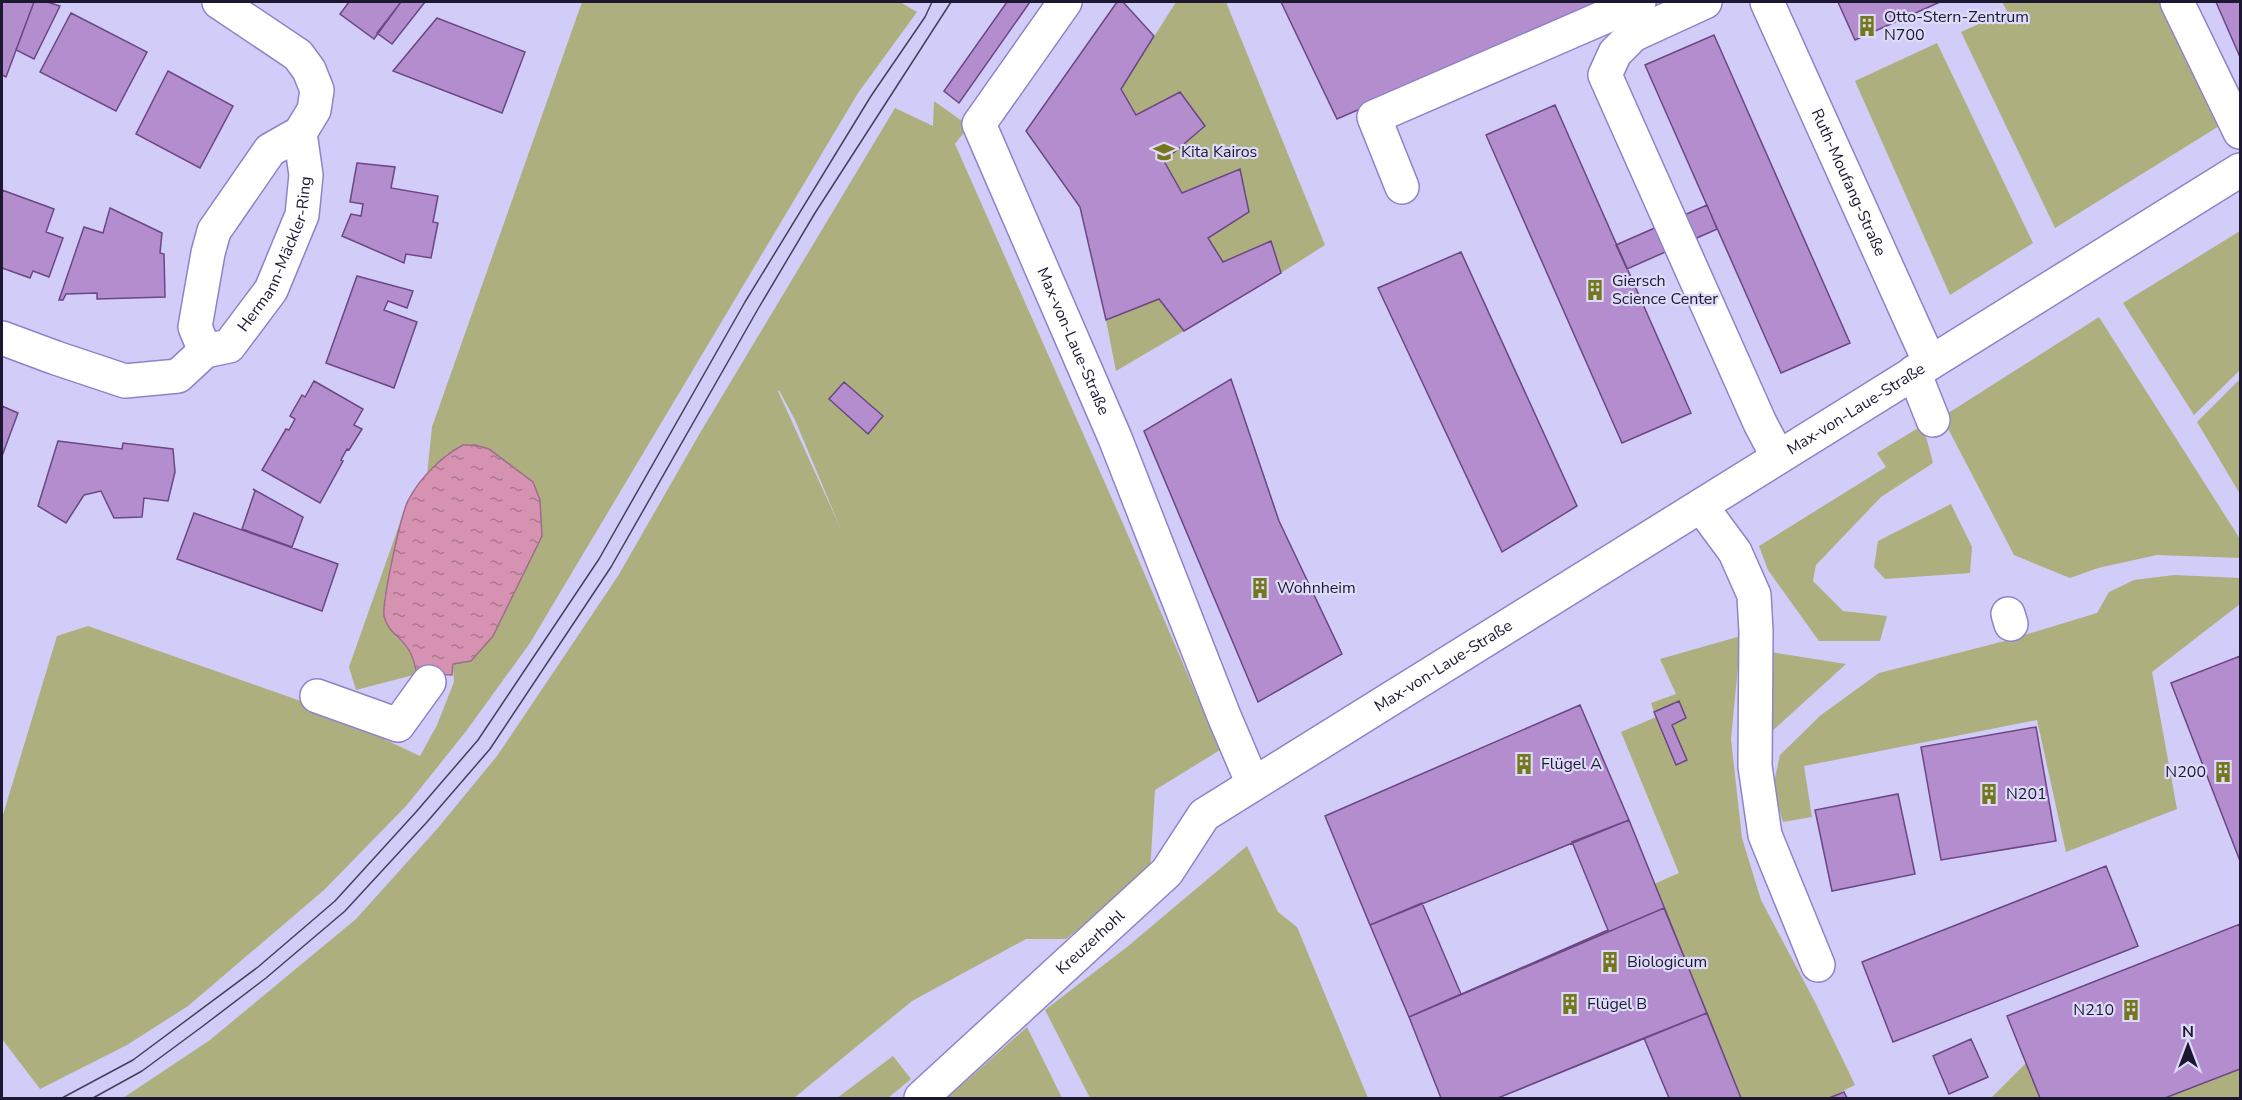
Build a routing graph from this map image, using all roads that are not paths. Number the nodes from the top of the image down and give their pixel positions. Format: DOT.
graph roads {
  1 [pos="219,2"];
  2 [pos="1065,2"];
  3 [pos="1639,2"];
  4 [pos="1705,2"];
  5 [pos="1767,2"];
  6 [pos="2177,2"];
  7 [pos="2241,132"];
  8 [pos="300,133"];
  9 [pos="2241,170"];
  10 [pos="1402,187"];
  11 [pos="2,338"];
  12 [pos="205,351"];
  13 [pos="1922,368"];
  14 [pos="1933,420"];
  15 [pos="1778,458"];
  16 [pos="1701,506"];
  17 [pos="429,682"];
  18 [pos="317,696"];
  19 [pos="1253,783"];
  20 [pos="1818,965"];
  21 [pos="921,1098"];
  1 -- 8 [label="street"];
  2 -- 19 [label="street, Max-von-Laue-Straße"];
  3 -- 10 [label="street"];
  4 -- 15 [label="street"];
  5 -- 13 [label="street, Ruth-Moufang-Straße"];
  6 -- 7 [label="street"];
  8 -- 12 [label="street"];
  8 -- 12 [label="street, Hermann-Mäckler-Ring"];
  9 -- 13 [label="street, Max-von-Laue-Straße"];
  11 -- 12 [label="street, Hermann-Mäckler-Ring"];
  13 -- 14 [label="street, Ruth-Moufang-Straße"];
  13 -- 15 [label="street, Max-von-Laue-Straße"];
  15 -- 16 [label="street, Max-von-Laue-Straße"];
  16 -- 19 [label="street, Max-von-Laue-Straße"];
  16 -- 20 [label="street"];
  17 -- 18 [label="street"];
  19 -- 21 [label="street, Kreuzerhohl"];
}
